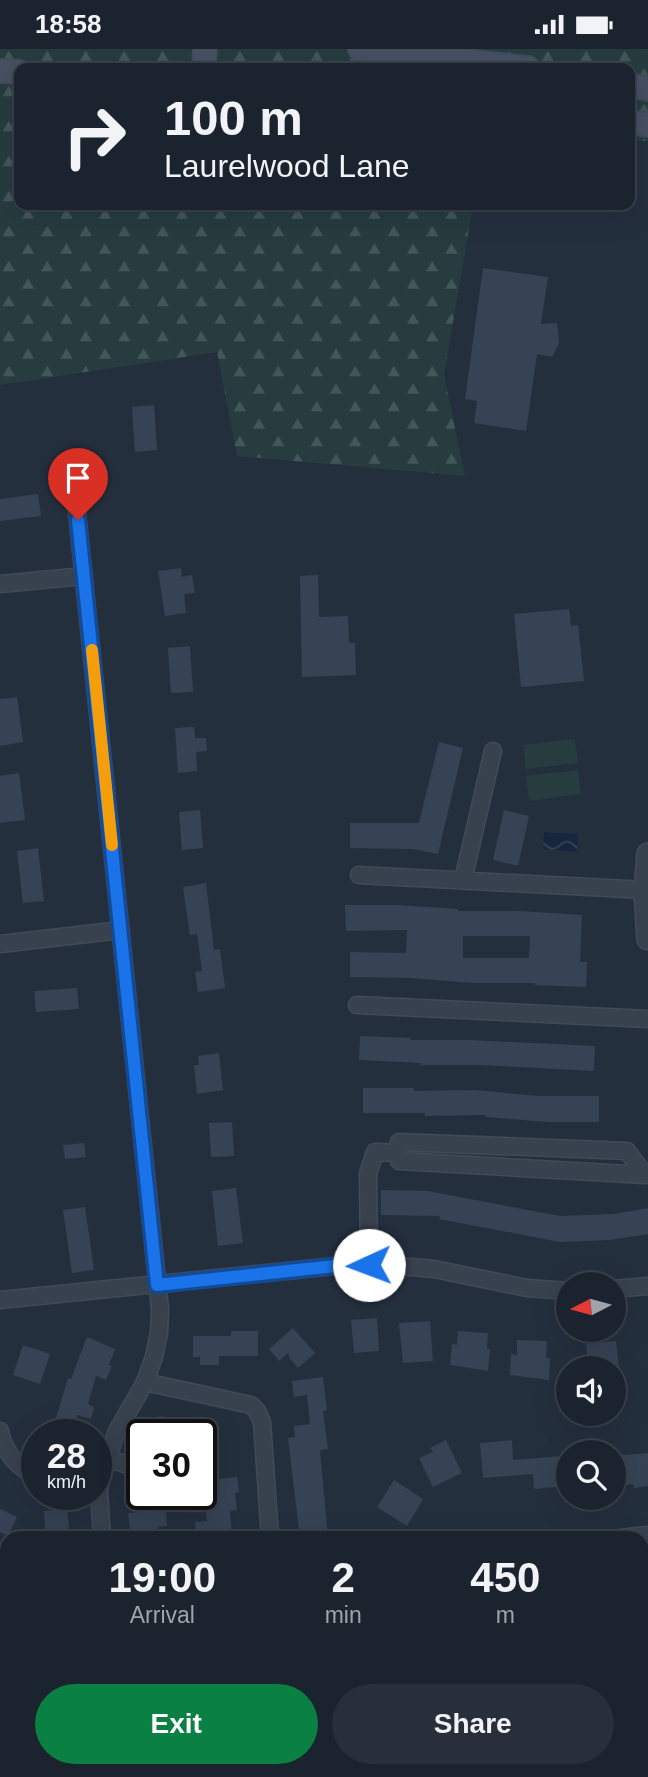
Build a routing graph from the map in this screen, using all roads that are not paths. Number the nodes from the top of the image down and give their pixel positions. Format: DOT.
graph roads {
  1 [pos="360,49"];
  2 [pos="484,63"];
  3 [pos="72,465"];
  4 [pos="84,576"];
  5 [pos="0,584"];
  6 [pos="493,751"];
  7 [pos="648,854"];
  8 [pos="359,875"];
  9 [pos="463,880"];
  10 [pos="645,890"];
  11 [pos="121,930"];
  12 [pos="648,939"];
  13 [pos="0,943"];
  14 [pos="357,1005"];
  15 [pos="648,1019"];
  16 [pos="647,1174"];
  17 [pos="369,1265"];
  18 [pos="157,1285"];
  19 [pos="648,1286"];
  20 [pos="626,1288"];
  21 [pos="556,1290"];
  22 [pos="0,1300"];
  23 [pos="145,1382"];
  24 [pos="0,1431"];
  25 [pos="112,1444"];
  26 [pos="21,1467"];
  27 [pos="100,1510"];
  28 [pos="102,1531"];
  29 [pos="270,1531"];
  1 -- 2 [label="main road"];
  3 -- 4 [label="street"];
  4 -- 5 [label="street"];
  4 -- 11 [label="street"];
  6 -- 9 [label="street"];
  7 -- 10 [label="street"];
  8 -- 9 [label="street"];
  9 -- 10 [label="street"];
  10 -- 12 [label="street"];
  11 -- 13 [label="street"];
  11 -- 18 [label="street"];
  14 -- 15 [label="street"];
  16 -- 17 [label="street"];
  17 -- 18 [label="street"];
  17 -- 21 [label="street"];
  18 -- 22 [label="street"];
  18 -- 23 [label="street"];
  19 -- 20 [label="street"];
  23 -- 25 [label="street"];
  23 -- 29 [label="street"];
  24 -- 26 [label="street"];
  27 -- 28 [label="street"];
}
